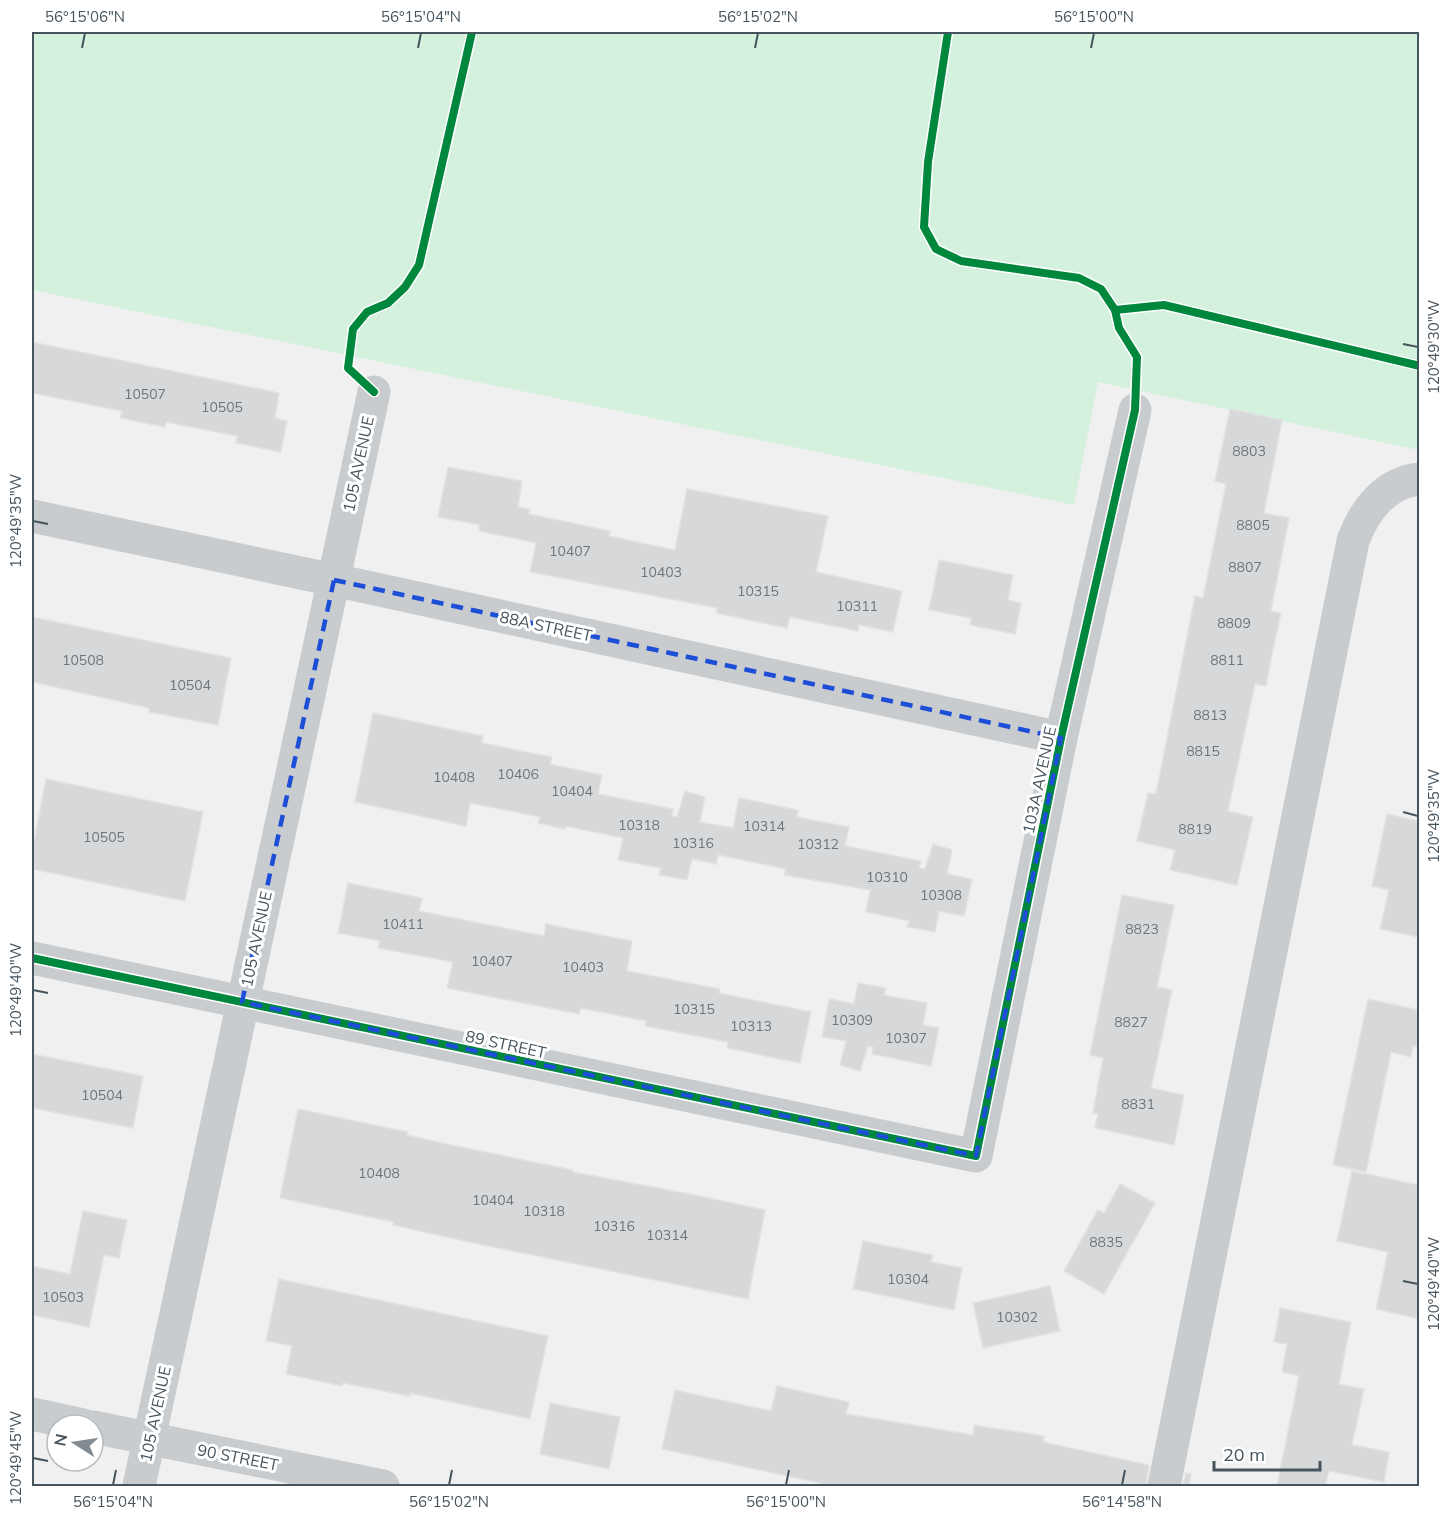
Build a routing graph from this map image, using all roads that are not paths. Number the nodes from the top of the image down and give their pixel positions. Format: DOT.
graph roads {
  1 [pos="374,392"];
  2 [pos="1135,411"];
  3 [pos="1419,479"];
  4 [pos="32,516"];
  5 [pos="334,580"];
  6 [pos="1061,738"];
  7 [pos="32,958"];
  8 [pos="242,1002"];
  9 [pos="976,1156"];
  10 [pos="105,1430"];
  11 [pos="150,1439"];
  12 [pos="139,1486"];
  13 [pos="383,1486"];
  14 [pos="1164,1486"];
  1 -- 5 [label="street, 105 AVENUE"];
  2 -- 6 [label="street, 103A AVENUE"];
  3 -- 14 [label="street"];
  4 -- 5 [label="street, 88A STREET"];
  5 -- 6 [label="street, 88A STREET"];
  5 -- 8 [label="street, 105 AVENUE"];
  6 -- 9 [label="street, 103A AVENUE"];
  7 -- 8 [label="street, 89 STREET"];
  8 -- 9 [label="street, 89 STREET"];
  8 -- 11 [label="street, 105 AVENUE"];
  10 -- 11 [label="street, 90 STREET"];
  11 -- 12 [label="street, 105 AVENUE"];
  11 -- 13 [label="street, 90 STREET"];
}
